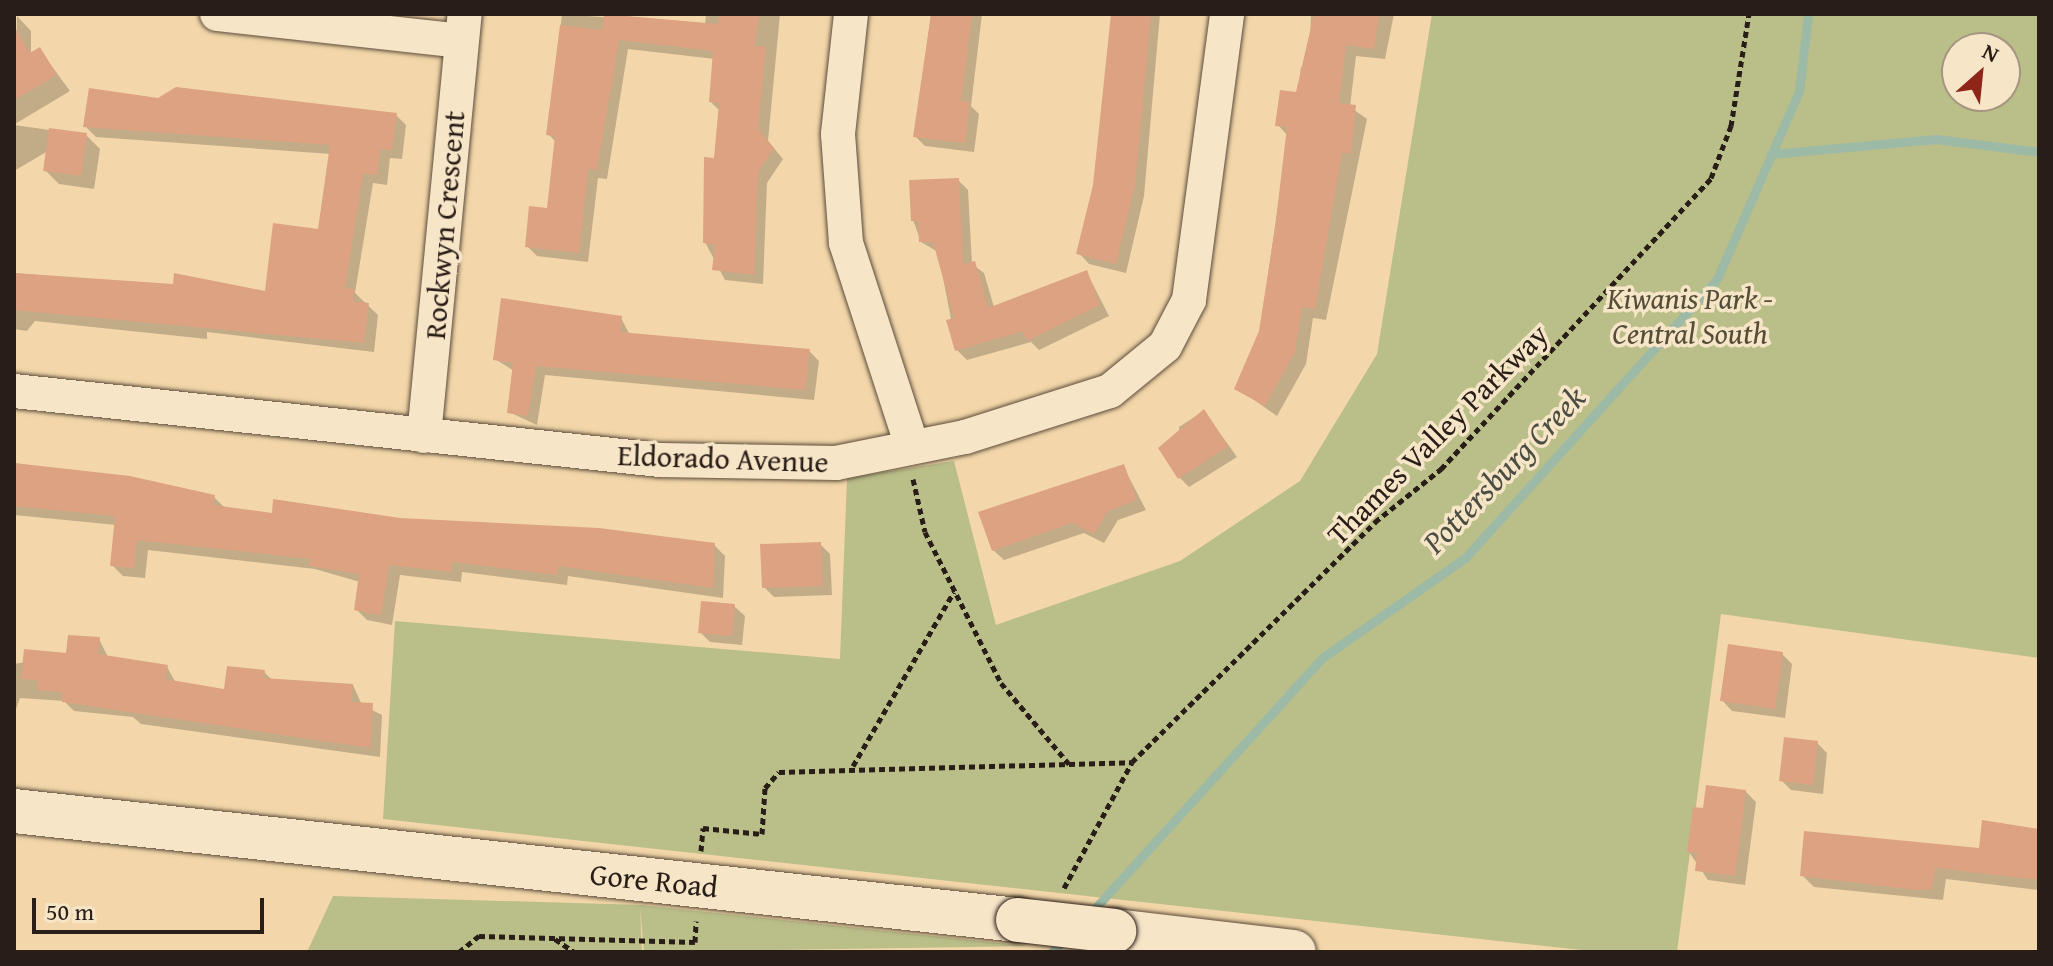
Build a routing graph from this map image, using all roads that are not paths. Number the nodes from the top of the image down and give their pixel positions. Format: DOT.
graph roads {
  1 [pos="217,14"];
  2 [pos="851,14"];
  3 [pos="1227,14"];
  4 [pos="463,28"];
  5 [pos="14,391"];
  6 [pos="424,436"];
  7 [pos="911,443"];
  8 [pos="14,811"];
  9 [pos="1294,952"];
  1 -- 4 [label="street"];
  2 -- 7 [label="street"];
  3 -- 7 [label="street, Eldorado Avenue"];
  4 -- 6 [label="street, Rockwyn Crescent"];
  5 -- 6 [label="street, Eldorado Avenue"];
  6 -- 7 [label="street, Eldorado Avenue"];
  8 -- 9 [label="main road, Gore Road, bridge"];
}
